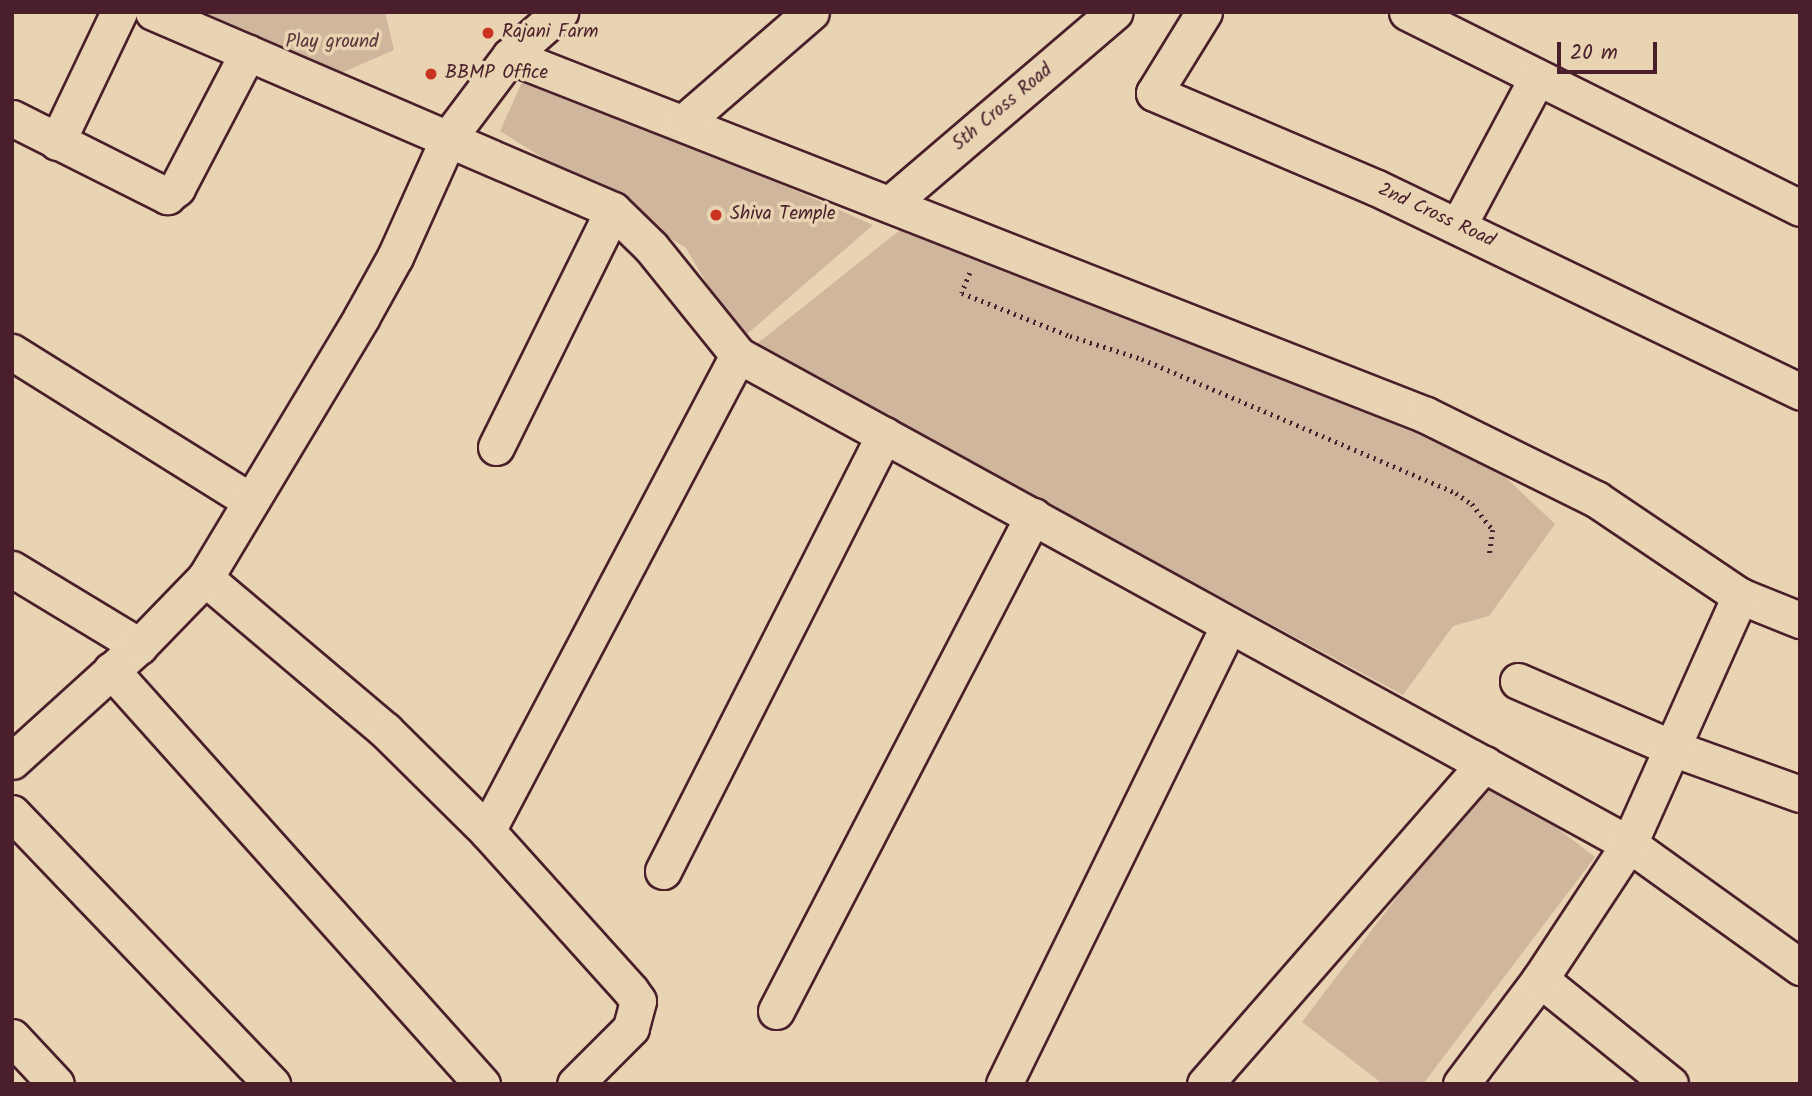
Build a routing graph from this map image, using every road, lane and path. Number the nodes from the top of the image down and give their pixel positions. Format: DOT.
graph roads {
  1 [pos="119,12"];
  2 [pos="153,12"];
  3 [pos="560,12"];
  4 [pos="811,12"];
  5 [pos="1115,12"];
  6 [pos="1205,12"];
  7 [pos="1406,12"];
  8 [pos="248,52"];
  9 [pos="510,56"];
  10 [pos="1537,78"];
  11 [pos="12,118"];
  12 [pos="684,122"];
  13 [pos="449,137"];
  14 [pos="57,142"];
  15 [pos="891,204"];
  16 [pos="1800,208"];
  17 [pos="613,210"];
  18 [pos="1458,226"];
  19 [pos="983,240"];
  20 [pos="12,352"];
  21 [pos="738,355"];
  22 [pos="1800,392"];
  23 [pos="884,435"];
  24 [pos="496,447"];
  25 [pos="248,500"];
  26 [pos="1033,516"];
  27 [pos="1489,557"];
  28 [pos="12,569"];
  29 [pos="205,578"];
  30 [pos="1740,596"];
  31 [pos="1800,620"];
  32 [pos="1229,625"];
  33 [pos="139,646"];
  34 [pos="110,670"];
  35 [pos="1518,681"];
  36 [pos="1672,748"];
  37 [pos="12,761"];
  38 [pos="1483,764"];
  39 [pos="1800,794"];
  40 [pos="12,813"];
  41 [pos="487,831"];
  42 [pos="1629,844"];
  43 [pos="663,871"];
  44 [pos="1800,967"];
  45 [pos="1540,979"];
  46 [pos="776,1011"];
  47 [pos="12,1037"];
  48 [pos="56,1084"];
  49 [pos="272,1084"];
  50 [pos="482,1084"];
  51 [pos="575,1084"];
  52 [pos="1004,1084"];
  53 [pos="1205,1084"];
  54 [pos="1461,1084"];
  55 [pos="1670,1084"];
  1 -- 14 [label="street"];
  2 -- 8 [label="street"];
  3 -- 9 [label="street"];
  4 -- 12 [label="street"];
  5 -- 15 [label="street, 5th Cross Road"];
  6 -- 18 [label="street, 2nd Cross Road"];
  7 -- 10 [label="street"];
  8 -- 13 [label="street"];
  8 -- 14 [label="street"];
  9 -- 12 [label="street"];
  9 -- 13 [label="street"];
  10 -- 16 [label="street"];
  10 -- 18 [label="street"];
  11 -- 14 [label="street"];
  12 -- 15 [label="street"];
  13 -- 17 [label="street"];
  13 -- 25 [label="street"];
  15 -- 19 [label="street"];
  17 -- 21 [label="street"];
  17 -- 24 [label="street"];
  18 -- 22 [label="street, 2nd Cross Road"];
  19 -- 27 [label="path"];
  19 -- 30 [label="street"];
  20 -- 25 [label="street"];
  21 -- 23 [label="street"];
  21 -- 41 [label="street"];
  23 -- 26 [label="street"];
  23 -- 43 [label="street"];
  25 -- 29 [label="street"];
  26 -- 32 [label="street"];
  26 -- 46 [label="street"];
  28 -- 33 [label="street"];
  29 -- 33 [label="street"];
  29 -- 41 [label="street"];
  30 -- 31 [label="street"];
  30 -- 36 [label="street"];
  32 -- 38 [label="street"];
  32 -- 52 [label="street"];
  33 -- 34 [label="street"];
  34 -- 37 [label="street"];
  34 -- 50 [label="street"];
  35 -- 36 [label="street"];
  36 -- 39 [label="street"];
  36 -- 42 [label="street"];
  38 -- 42 [label="street"];
  38 -- 53 [label="street"];
  40 -- 49 [label="street"];
  41 -- 51 [label="street"];
  42 -- 44 [label="street"];
  42 -- 45 [label="street"];
  45 -- 54 [label="street"];
  45 -- 55 [label="street"];
  47 -- 48 [label="street"];
}
